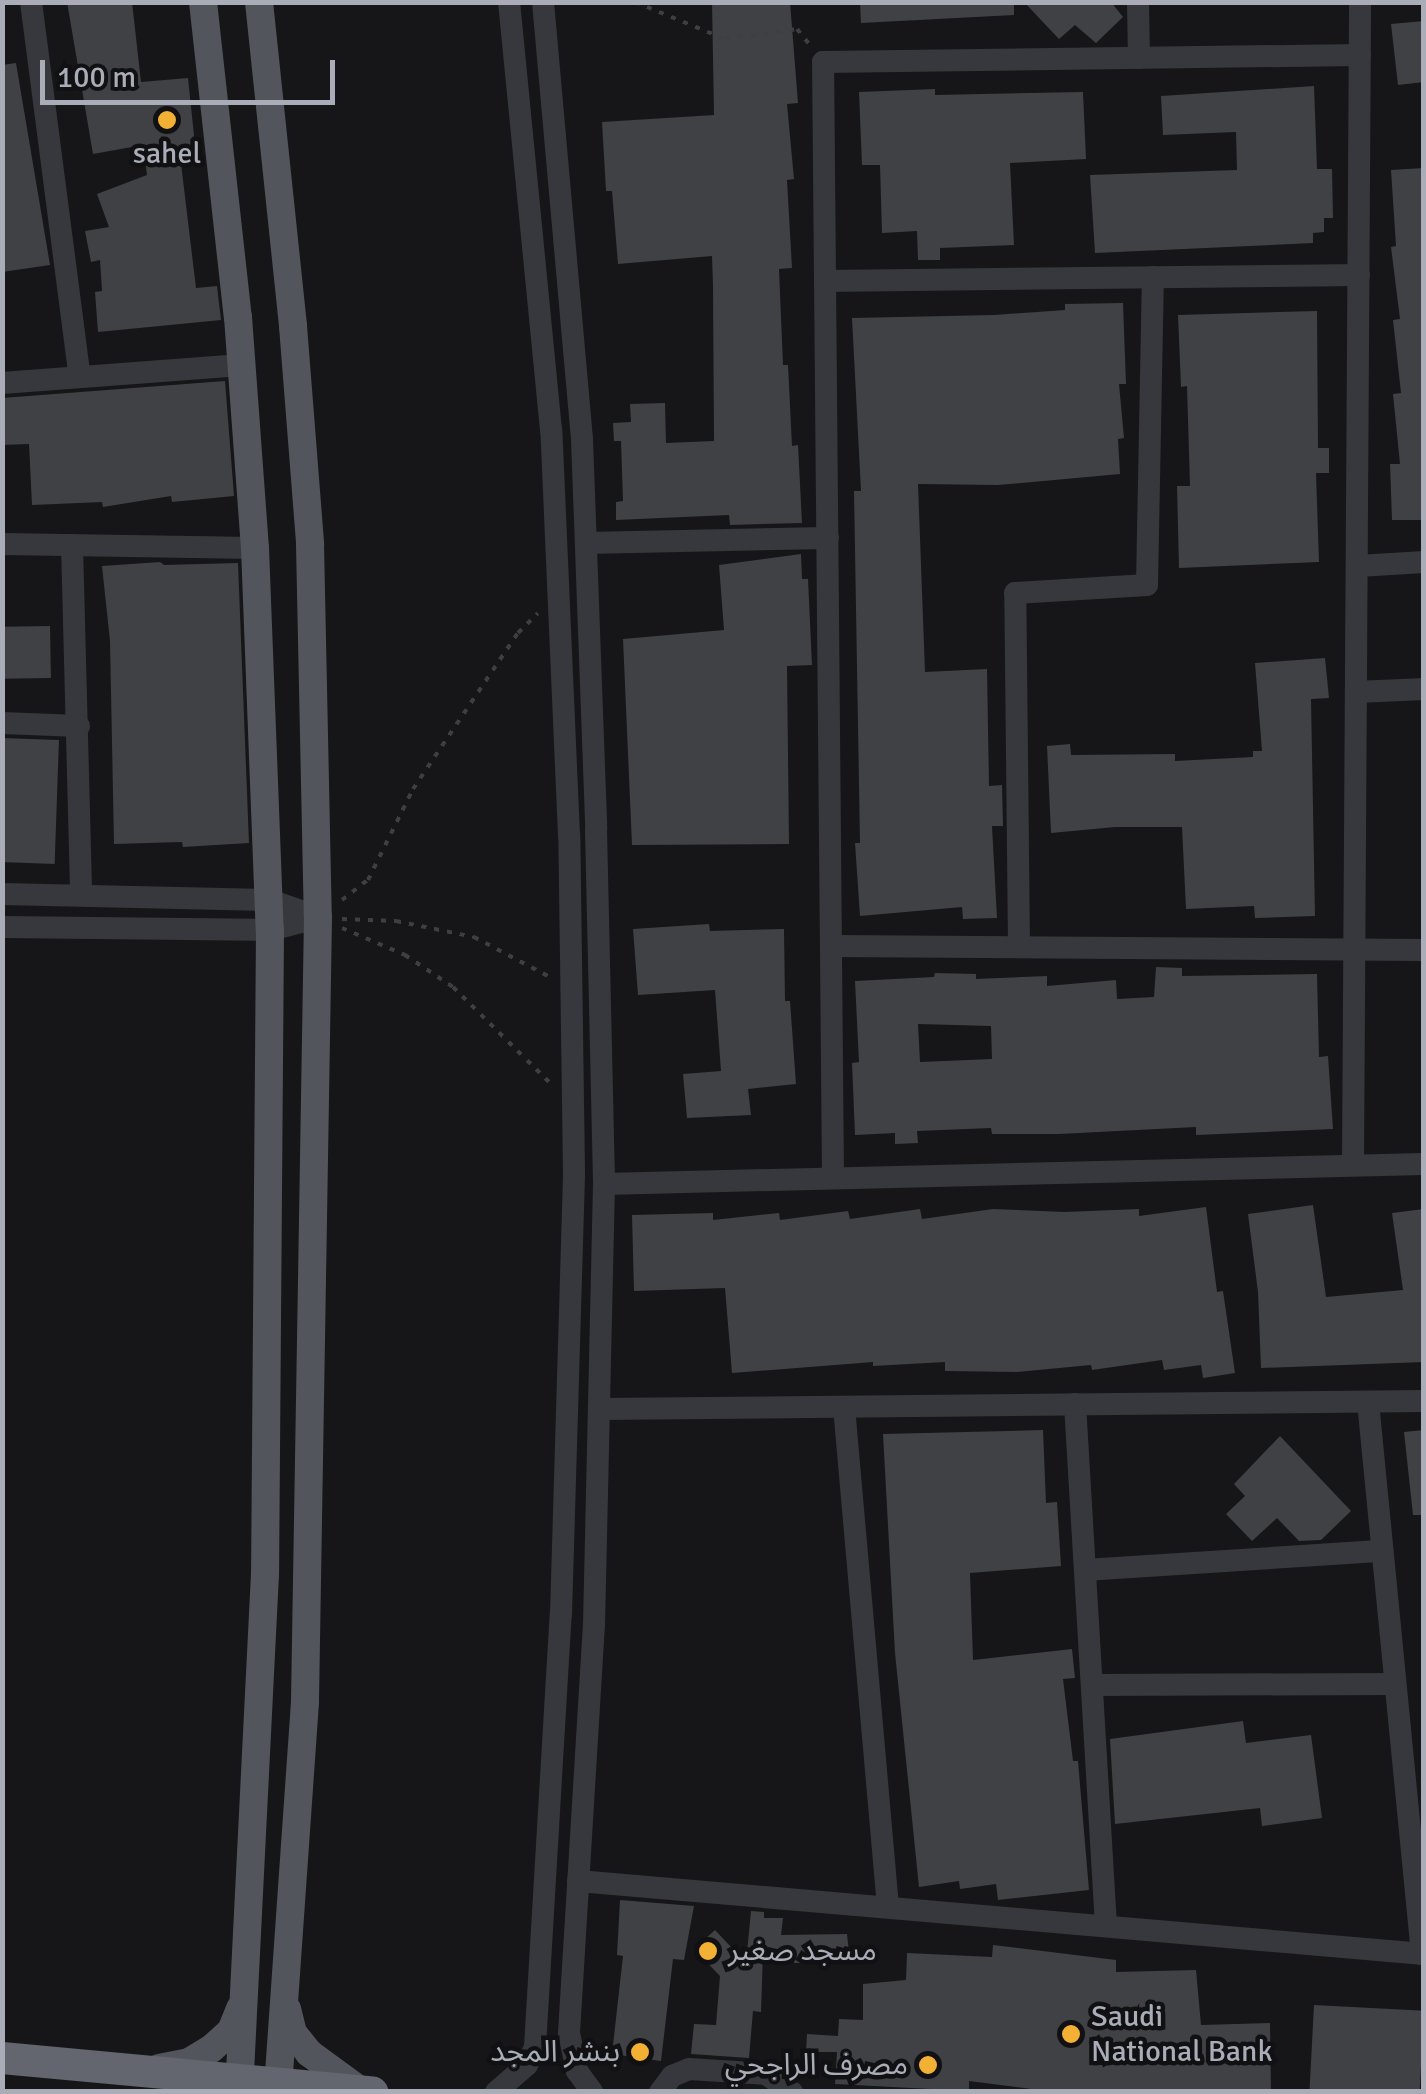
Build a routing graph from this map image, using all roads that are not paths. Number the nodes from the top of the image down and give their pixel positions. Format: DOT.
graph roads {
  1 [pos="31,2"];
  2 [pos="203,2"];
  3 [pos="259,2"];
  4 [pos="509,2"];
  5 [pos="543,2"];
  6 [pos="1138,2"];
  7 [pos="1360,2"];
  8 [pos="1360,56"];
  9 [pos="1139,58"];
  10 [pos="1359,274"];
  11 [pos="1152,277"];
  12 [pos="825,281"];
  13 [pos="242,365"];
  14 [pos="80,376"];
  15 [pos="2,382"];
  16 [pos="828,538"];
  17 [pos="586,543"];
  18 [pos="2,544"];
  19 [pos="72,544"];
  20 [pos="255,548"];
  21 [pos="1424,562"];
  22 [pos="1358,566"];
  23 [pos="1424,689"];
  24 [pos="1357,692"];
  25 [pos="2,724"];
  26 [pos="79,726"];
  27 [pos="2,894"];
  28 [pos="81,895"];
  29 [pos="269,900"];
  30 [pos="318,918"];
  31 [pos="2,926"];
  32 [pos="270,930"];
  33 [pos="831,946"];
  34 [pos="1019,948"];
  35 [pos="1355,950"];
  36 [pos="1424,950"];
  37 [pos="1353,1163"];
  38 [pos="1424,1164"];
  39 [pos="833,1178"];
  40 [pos="604,1184"];
  41 [pos="1424,1401"];
  42 [pos="1368,1402"];
  43 [pos="1076,1404"];
  44 [pos="844,1406"];
  45 [pos="599,1409"];
  46 [pos="1382,1550"];
  47 [pos="1085,1570"];
  48 [pos="1395,1684"];
  49 [pos="1092,1685"];
  50 [pos="578,1880"];
  51 [pos="888,1908"];
  52 [pos="1106,1926"];
  53 [pos="1423,1954"];
  54 [pos="244,1998"];
  55 [pos="285,2000"];
  56 [pos="2,2058"];
  57 [pos="147,2071"];
  58 [pos="240,2086"];
  59 [pos="278,2088"];
  60 [pos="361,2090"];
  61 [pos="372,2092"];
  62 [pos="496,2092"];
  63 [pos="592,2092"];
  64 [pos="660,2092"];
  65 [pos="792,2092"];
  1 -- 14 [label="street"];
  2 -- 13 [label="main road"];
  3 -- 30 [label="main road"];
  4 -- 62 [label="street"];
  5 -- 17 [label="street"];
  6 -- 9 [label="street"];
  7 -- 8 [label="street"];
  8 -- 9 [label="street"];
  8 -- 10 [label="street"];
  9 -- 12 [label="street"];
  10 -- 11 [label="street"];
  10 -- 22 [label="street"];
  11 -- 12 [label="street"];
  11 -- 34 [label="street"];
  12 -- 16 [label="street"];
  13 -- 14 [label="street"];
  13 -- 20 [label="main road"];
  14 -- 15 [label="street"];
  16 -- 17 [label="street"];
  16 -- 33 [label="street"];
  17 -- 40 [label="street"];
  18 -- 19 [label="street"];
  19 -- 20 [label="street"];
  19 -- 26 [label="street"];
  20 -- 29 [label="main road"];
  21 -- 22 [label="street"];
  22 -- 24 [label="street"];
  23 -- 24 [label="street"];
  24 -- 35 [label="street"];
  25 -- 26 [label="street"];
  26 -- 28 [label="street"];
  27 -- 28 [label="street"];
  28 -- 29 [label="street"];
  29 -- 30 [label="street"];
  29 -- 32 [label="main road"];
  30 -- 32 [label="street"];
  30 -- 55 [label="main road"];
  31 -- 32 [label="street"];
  32 -- 54 [label="main road"];
  33 -- 34 [label="street"];
  33 -- 39 [label="street"];
  34 -- 35 [label="street"];
  35 -- 36 [label="street"];
  35 -- 37 [label="street"];
  37 -- 38 [label="street"];
  37 -- 39 [label="street"];
  39 -- 40 [label="street"];
  40 -- 45 [label="street"];
  41 -- 42 [label="street"];
  42 -- 43 [label="street"];
  42 -- 46 [label="street"];
  43 -- 44 [label="street"];
  43 -- 47 [label="street"];
  44 -- 45 [label="street"];
  44 -- 51 [label="street"];
  45 -- 50 [label="street"];
  46 -- 47 [label="street"];
  46 -- 48 [label="street"];
  47 -- 49 [label="street"];
  48 -- 49 [label="street"];
  48 -- 53 [label="street"];
  49 -- 52 [label="street"];
  50 -- 51 [label="street"];
  50 -- 63 [label="street"];
  51 -- 52 [label="street"];
  52 -- 53 [label="street"];
  54 -- 57 [label="main road"];
  54 -- 58 [label="main road"];
  55 -- 59 [label="main road"];
  55 -- 60 [label="main road"];
  56 -- 57 [label="highway"];
  57 -- 58 [label="highway"];
  58 -- 59 [label="highway"];
  59 -- 60 [label="highway"];
  60 -- 61 [label="highway"];
  64 -- 65 [label="street"];
}
